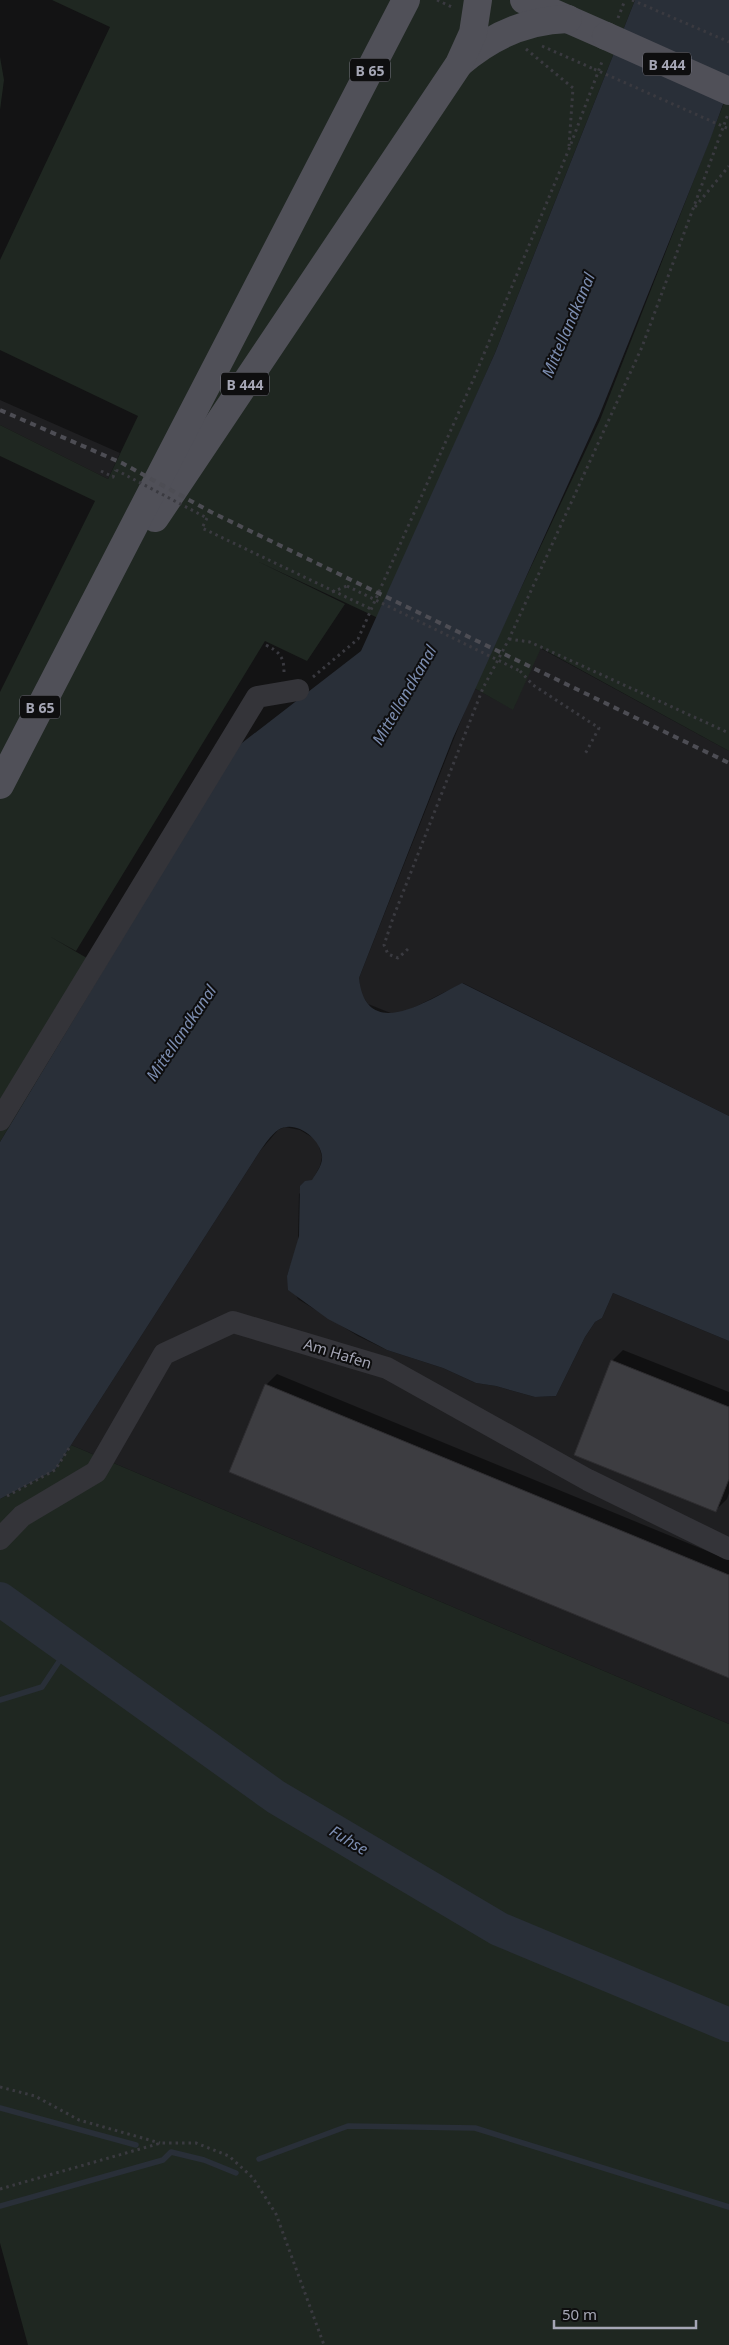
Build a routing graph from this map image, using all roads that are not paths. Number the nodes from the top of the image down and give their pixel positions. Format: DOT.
graph roads {
  1 [pos="406,0"];
  2 [pos="478,0"];
  3 [pos="524,0"];
  4 [pos="563,10"];
  5 [pos="459,64"];
  6 [pos="729,91"];
  7 [pos="80,629"];
  8 [pos="290,692"];
  9 [pos="0,785"];
  10 [pos="0,1120"];
  11 [pos="0,1539"];
  12 [pos="729,1549"];
  1 -- 7 [label="main road, B 65"];
  2 -- 5 [label="main road"];
  3 -- 4 [label="main road, B 444"];
  4 -- 5 [label="main road"];
  4 -- 6 [label="main road, B 444, bridge"];
  5 -- 7 [label="main road, B 444"];
  7 -- 9 [label="main road, B 65"];
  8 -- 10 [label="lane"];
  11 -- 12 [label="lane, Am Hafen"];
}
